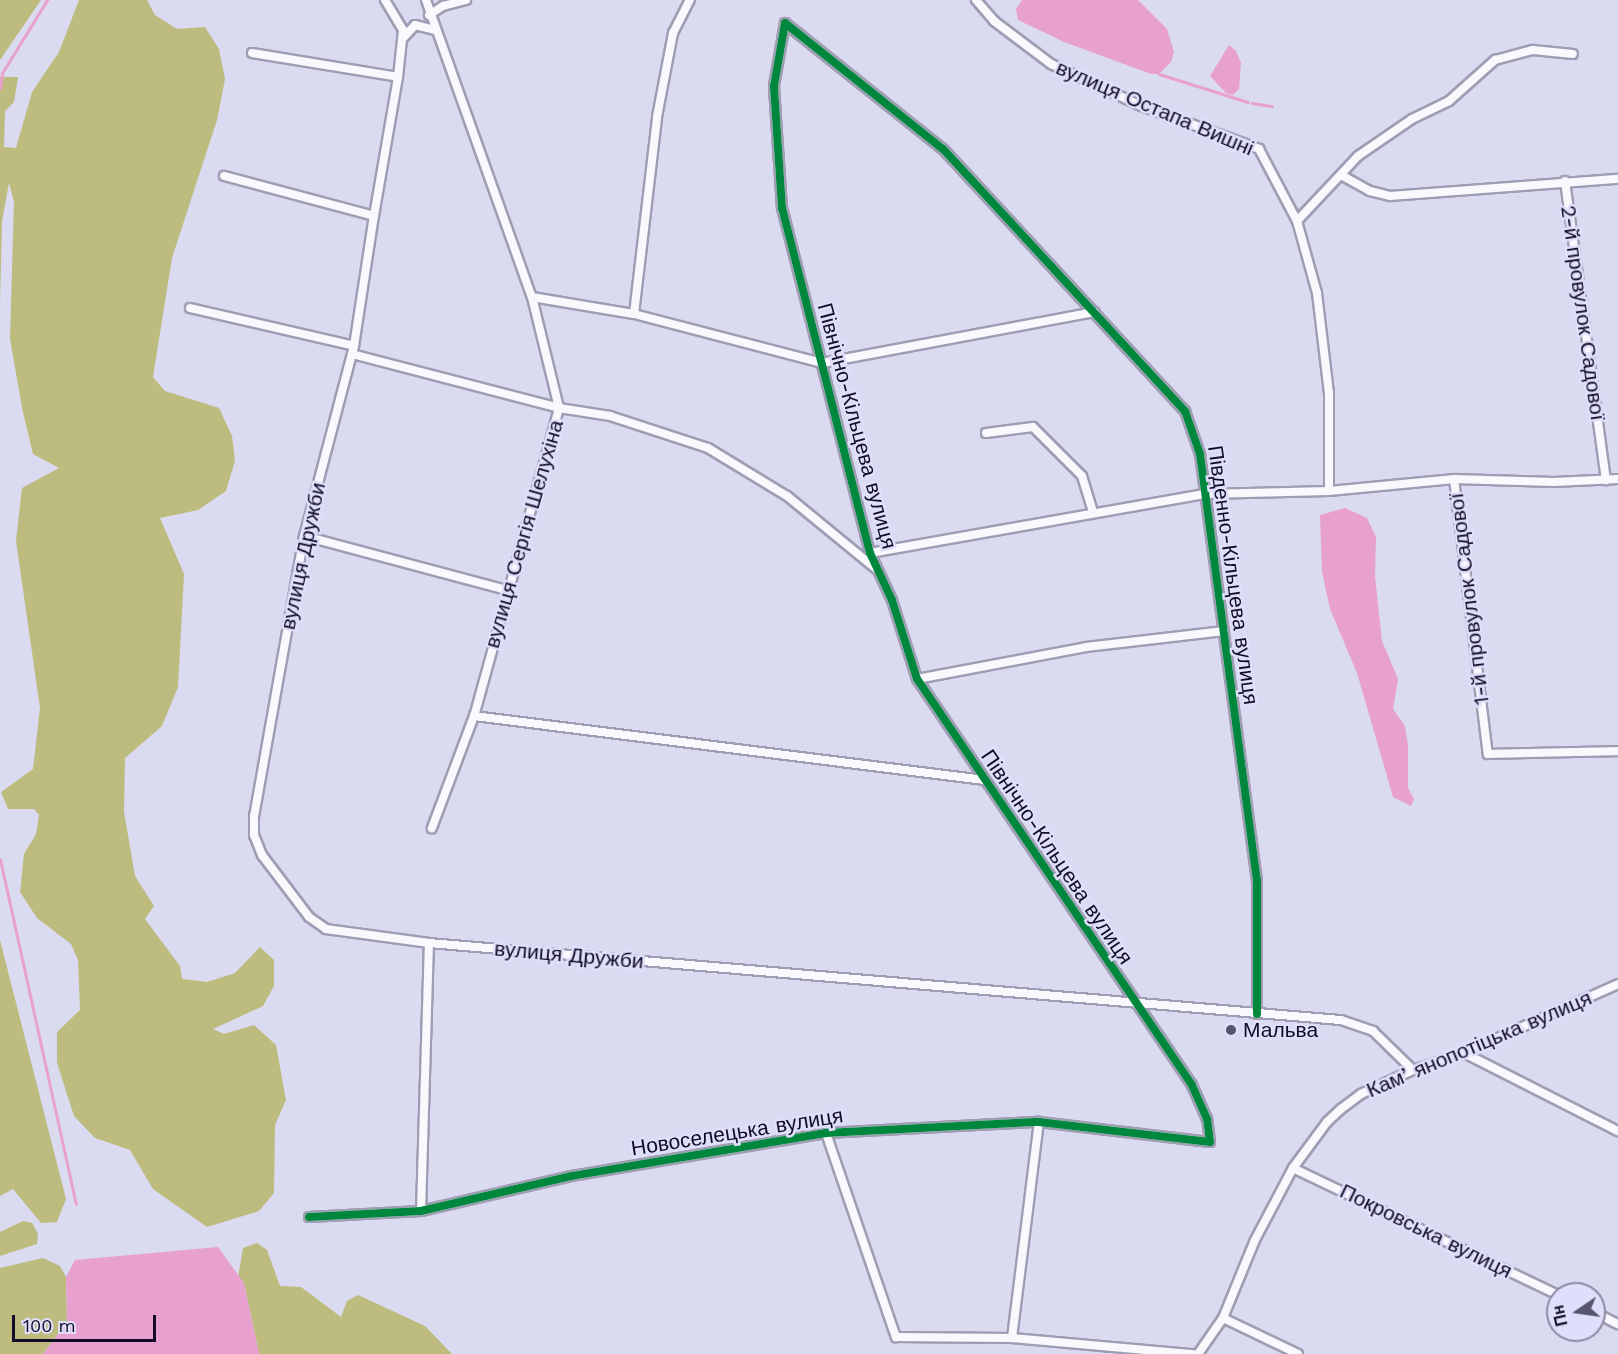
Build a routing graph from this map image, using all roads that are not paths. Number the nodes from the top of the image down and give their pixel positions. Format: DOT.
graph roads {
  1 [pos="385,0"];
  2 [pos="426,0"];
  3 [pos="466,0"];
  4 [pos="690,0"];
  5 [pos="976,0"];
  6 [pos="429,15"];
  7 [pos="785,23"];
  8 [pos="435,30"];
  9 [pos="404,37"];
  10 [pos="252,53"];
  11 [pos="1573,54"];
  12 [pos="398,77"];
  13 [pos="1341,175"];
  14 [pos="224,176"];
  15 [pos="1618,179"];
  16 [pos="1565,181"];
  17 [pos="374,216"];
  18 [pos="1297,221"];
  19 [pos="532,297"];
  20 [pos="190,308"];
  21 [pos="1094,312"];
  22 [pos="634,314"];
  23 [pos="353,350"];
  24 [pos="822,363"];
  25 [pos="559,408"];
  26 [pos="986,433"];
  27 [pos="1454,479"];
  28 [pos="1618,479"];
  29 [pos="1606,480"];
  30 [pos="1329,491"];
  31 [pos="1206,494"];
  32 [pos="1093,512"];
  33 [pos="304,536"];
  34 [pos="870,553"];
  35 [pos="879,572"];
  36 [pos="507,590"];
  37 [pos="1224,631"];
  38 [pos="918,680"];
  39 [pos="474,716"];
  40 [pos="1618,751"];
  41 [pos="984,780"];
  42 [pos="432,828"];
  43 [pos="429,943"];
  44 [pos="1618,984"];
  45 [pos="1132,1001"];
  46 [pos="1257,1014"];
  47 [pos="1464,1053"];
  48 [pos="1413,1070"];
  49 [pos="1039,1122"];
  50 [pos="1618,1131"];
  51 [pos="826,1133"];
  52 [pos="1210,1142"];
  53 [pos="1293,1168"];
  54 [pos="421,1211"];
  55 [pos="309,1217"];
  56 [pos="1546,1289"];
  57 [pos="1223,1318"];
  58 [pos="1012,1338"];
  59 [pos="1193,1354"];
  60 [pos="1198,1354"];
  61 [pos="1298,1354"];
  1 -- 9 [label="street"];
  2 -- 6 [label="street, вулиця Сергія Шелухіна"];
  3 -- 6 [label="street"];
  4 -- 22 [label="street"];
  5 -- 18 [label="street, вулиця Остапа Вишні"];
  6 -- 8 [label="street, вулиця Сергія Шелухіна"];
  7 -- 21 [label="street, Південно-Кільцева вулиця"];
  7 -- 24 [label="street, Північно-Кільцева вулиця"];
  8 -- 9 [label="street"];
  8 -- 19 [label="street, вулиця Сергія Шелухіна"];
  9 -- 12 [label="street, вулиця Дружби"];
  10 -- 12 [label="street"];
  11 -- 13 [label="street"];
  12 -- 17 [label="street, вулиця Дружби"];
  13 -- 16 [label="street"];
  13 -- 18 [label="street"];
  14 -- 17 [label="street"];
  15 -- 16 [label="street"];
  16 -- 29 [label="street, 2-й провулок Садової"];
  17 -- 23 [label="street, вулиця Дружби"];
  18 -- 30 [label="street, вулиця Остапа Вишні"];
  19 -- 22 [label="street"];
  19 -- 25 [label="street, вулиця Сергія Шелухіна"];
  20 -- 23 [label="street"];
  21 -- 24 [label="street"];
  21 -- 31 [label="street, Південно-Кільцева вулиця"];
  22 -- 24 [label="street"];
  23 -- 25 [label="street"];
  23 -- 33 [label="street, вулиця Дружби"];
  24 -- 34 [label="street, Північно-Кільцева вулиця"];
  25 -- 35 [label="street"];
  25 -- 36 [label="street, вулиця Сергія Шелухіна"];
  26 -- 32 [label="street"];
  27 -- 29 [label="street, 1-й провулок Садової"];
  27 -- 30 [label="street"];
  27 -- 40 [label="street, 1-й провулок Садової"];
  28 -- 29 [label="street, 1-й провулок Садової"];
  30 -- 31 [label="street"];
  31 -- 32 [label="street"];
  31 -- 37 [label="street, Південно-Кільцева вулиця"];
  32 -- 34 [label="street"];
  33 -- 36 [label="street"];
  33 -- 43 [label="street, вулиця Дружби"];
  34 -- 35 [label="street, Північно-Кільцева вулиця"];
  35 -- 38 [label="street, Північно-Кільцева вулиця"];
  36 -- 39 [label="street, вулиця Сергія Шелухіна"];
  37 -- 38 [label="street"];
  37 -- 46 [label="street, Південно-Кільцева вулиця"];
  38 -- 41 [label="street, Північно-Кільцева вулиця"];
  39 -- 41 [label="street"];
  39 -- 42 [label="street, вулиця Сергія Шелухіна"];
  41 -- 45 [label="street, Північно-Кільцева вулиця"];
  43 -- 45 [label="street, вулиця Дружби"];
  43 -- 54 [label="street"];
  44 -- 47 [label="street, Камʼянопотіцька вулиця"];
  45 -- 46 [label="street, вулиця Дружби"];
  45 -- 52 [label="street, Північно-Кільцева вулиця"];
  46 -- 48 [label="street, вулиця Дружби"];
  47 -- 48 [label="street, Камʼянопотіцька вулиця"];
  47 -- 50 [label="street"];
  48 -- 53 [label="street, Камʼянопотіцька вулиця"];
  49 -- 51 [label="street, Новоселецька вулиця"];
  49 -- 52 [label="street, Новоселецька вулиця"];
  49 -- 58 [label="street"];
  51 -- 54 [label="street, Новоселецька вулиця"];
  51 -- 58 [label="street"];
  53 -- 56 [label="street, Покровська вулиця"];
  53 -- 57 [label="street, Камʼянопотіцька вулиця"];
  54 -- 55 [label="street, Новоселецька вулиця"];
  57 -- 60 [label="street, Камʼянопотіцька вулиця"];
  57 -- 61 [label="street"];
  58 -- 59 [label="street"];
}
